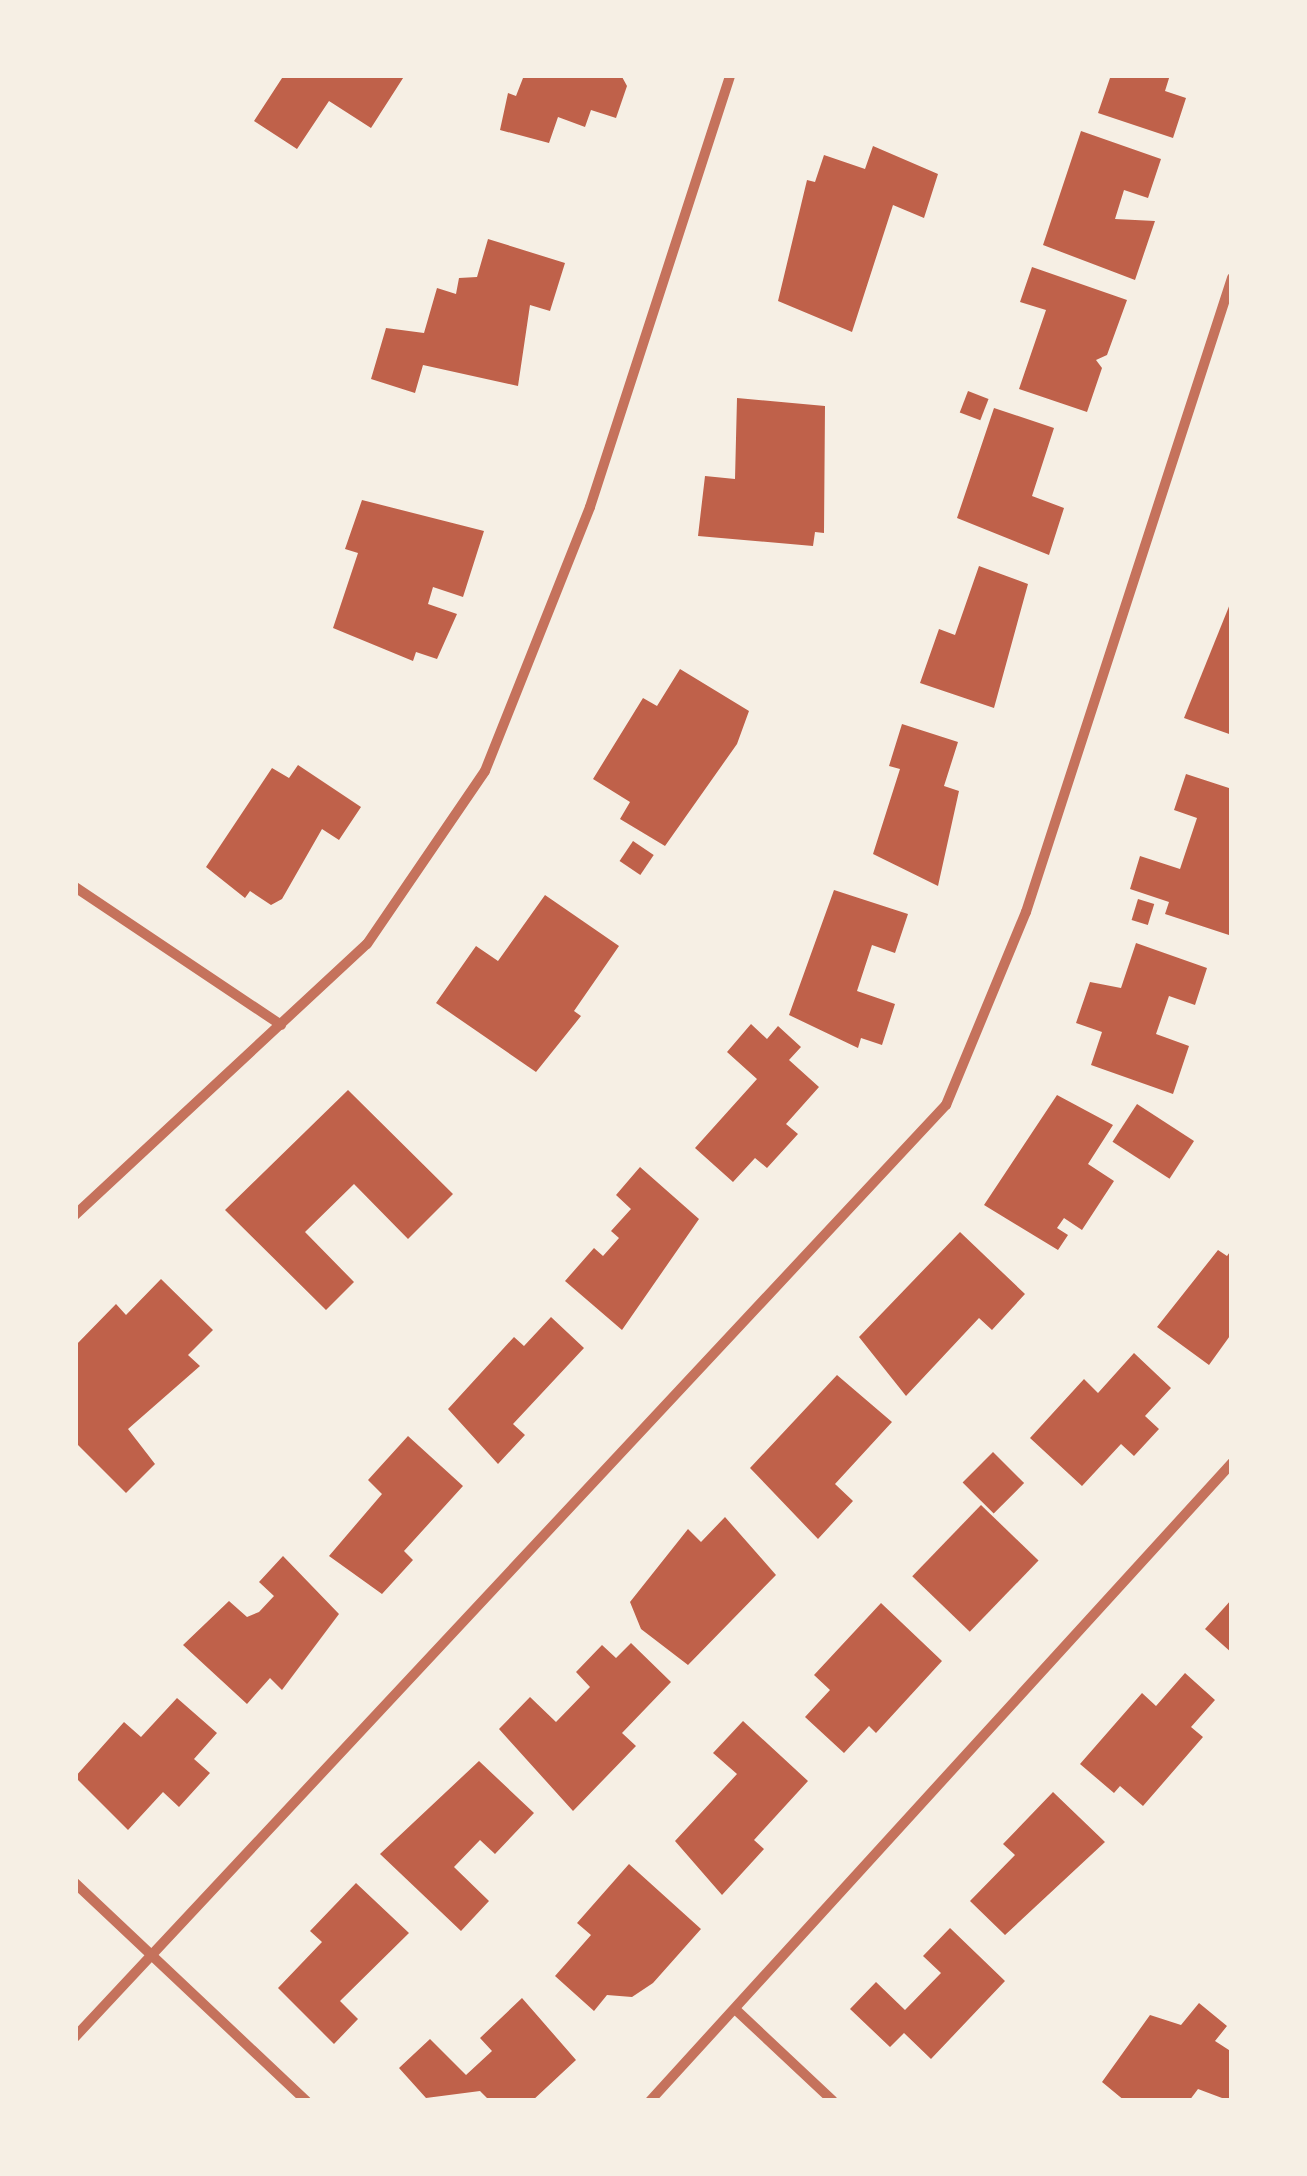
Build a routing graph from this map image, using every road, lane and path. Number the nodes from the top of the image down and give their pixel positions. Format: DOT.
graph roads {
  1 [pos="730,75"];
  2 [pos="1231,283"];
  3 [pos="75,887"];
  4 [pos="280,1025"];
  5 [pos="75,1215"];
  6 [pos="1232,1462"];
  7 [pos="75,1883"];
  8 [pos="149,1955"];
  9 [pos="735,2009"];
  10 [pos="75,2037"];
  11 [pos="306,2101"];
  12 [pos="650,2101"];
  13 [pos="833,2101"];
  1 -- 4 [label="street"];
  2 -- 8 [label="street"];
  3 -- 4 [label="street"];
  4 -- 5 [label="street"];
  6 -- 9 [label="street"];
  7 -- 8 [label="street"];
  8 -- 10 [label="street"];
  8 -- 11 [label="street"];
  9 -- 12 [label="street"];
  9 -- 13 [label="street"];
}
